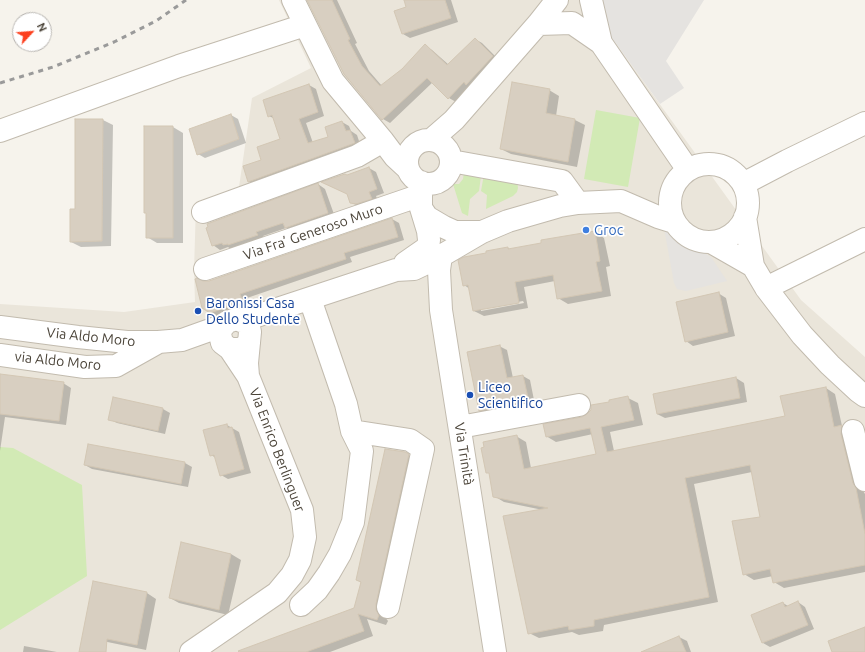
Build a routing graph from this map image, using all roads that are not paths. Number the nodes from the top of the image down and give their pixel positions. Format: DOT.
graph roads {
  1 [pos="293,0"];
  2 [pos="557,0"];
  3 [pos="591,0"];
  4 [pos="538,24"];
  5 [pos="305,26"];
  6 [pos="601,43"];
  7 [pos="865,123"];
  8 [pos="0,131"];
  9 [pos="383,141"];
  10 [pos="435,149"];
  11 [pos="688,170"];
  12 [pos="743,184"];
  13 [pos="418,188"];
  14 [pos="578,203"];
  15 [pos="203,212"];
  16 [pos="746,217"];
  17 [pos="674,222"];
  18 [pos="482,232"];
  19 [pos="865,239"];
  20 [pos="711,242"];
  21 [pos="441,256"];
  22 [pos="753,266"];
  23 [pos="205,269"];
  24 [pos="396,270"];
  25 [pos="766,288"];
  26 [pos="310,299"];
  27 [pos="0,327"];
  28 [pos="237,337"];
  29 [pos="158,342"];
  30 [pos="0,355"];
  31 [pos="865,396"];
  32 [pos="579,405"];
  33 [pos="460,427"];
  34 [pos="352,431"];
  35 [pos="853,431"];
  36 [pos="865,480"];
  37 [pos="301,605"];
  38 [pos="388,607"];
  39 [pos="199,649"];
  40 [pos="495,652"];
  1 -- 5 [label="street"];
  2 -- 4 [label="street"];
  3 -- 6 [label="street"];
  4 -- 6 [label="street"];
  4 -- 10 [label="street"];
  5 -- 8 [label="street"];
  5 -- 9 [label="street"];
  6 -- 11 [label="street"];
  7 -- 12 [label="street"];
  9 -- 10 [label="street"];
  9 -- 13 [label="street"];
  9 -- 15 [label="street"];
  10 -- 13 [label="street, Via Fra’ Generoso Muro"];
  10 -- 13 [label="street"];
  10 -- 14 [label="street"];
  11 -- 12 [label="street"];
  11 -- 17 [label="street"];
  12 -- 16 [label="street"];
  13 -- 18 [label="street"];
  13 -- 23 [label="street, Via Fra’ Generoso Muro"];
  13 -- 24 [label="street"];
  14 -- 17 [label="street"];
  14 -- 18 [label="street"];
  16 -- 20 [label="street"];
  16 -- 22 [label="street"];
  17 -- 20 [label="street"];
  18 -- 21 [label="street"];
  19 -- 25 [label="street"];
  20 -- 22 [label="street"];
  21 -- 24 [label="street"];
  21 -- 33 [label="street, Via Trinità"];
  22 -- 25 [label="street"];
  24 -- 26 [label="street"];
  25 -- 31 [label="street"];
  26 -- 28 [label="street"];
  26 -- 34 [label="street"];
  27 -- 29 [label="street, Via Aldo Moro"];
  28 -- 29 [label="street, Via Aldo Moro"];
  28 -- 39 [label="street, Via Enrico Berlinguer"];
  29 -- 30 [label="street, via Aldo Moro"];
  32 -- 33 [label="street"];
  33 -- 40 [label="street, Via Trinità"];
  34 -- 37 [label="street"];
  34 -- 38 [label="street"];
  35 -- 36 [label="street"];
}
